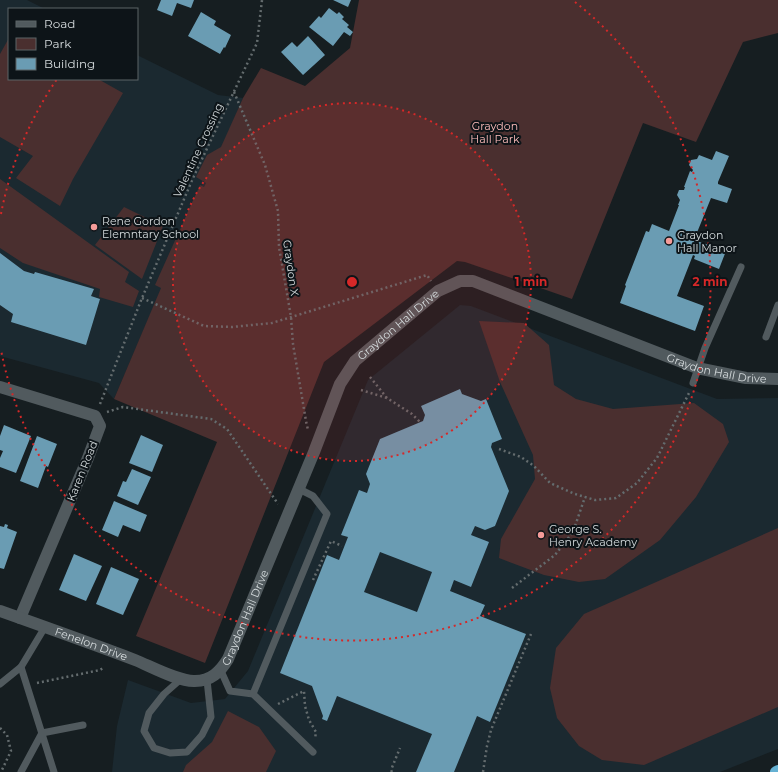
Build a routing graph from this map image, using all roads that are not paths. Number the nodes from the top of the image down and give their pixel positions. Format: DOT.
graph roads {
  1 [pos="741,267"];
  2 [pos="778,305"];
  3 [pos="766,337"];
  4 [pos="697,368"];
  5 [pos="778,379"];
  6 [pos="693,383"];
  7 [pos="0,387"];
  8 [pos="299,489"];
  9 [pos="0,611"];
  10 [pos="20,618"];
  11 [pos="45,627"];
  12 [pos="21,667"];
  13 [pos="221,671"];
  14 [pos="181,679"];
  15 [pos="207,680"];
  16 [pos="0,684"];
  17 [pos="253,694"];
  18 [pos="83,725"];
  19 [pos="42,733"];
  20 [pos="312,750"];
  21 [pos="21,772"];
  22 [pos="54,772"];
  1 -- 4 [label="lane"];
  2 -- 3 [label="lane"];
  4 -- 5 [label="street, Graydon Hall Drive"];
  4 -- 6 [label="lane"];
  4 -- 8 [label="street, Graydon Hall Drive"];
  7 -- 10 [label="street, Karen Road"];
  8 -- 13 [label="street, Graydon Hall Drive"];
  8 -- 17 [label="lane"];
  9 -- 10 [label="street, Fenelon Drive"];
  10 -- 11 [label="street, Fenelon Drive"];
  11 -- 12 [label="lane"];
  11 -- 14 [label="street, Fenelon Drive"];
  12 -- 16 [label="lane"];
  12 -- 19 [label="lane"];
  13 -- 15 [label="street, Graydon Hall Drive"];
  13 -- 17 [label="lane"];
  14 -- 15 [label="street, Fenelon Drive"];
  14 -- 15 [label="lane"];
  17 -- 20 [label="lane"];
  18 -- 19 [label="lane"];
  19 -- 21 [label="lane"];
  19 -- 22 [label="lane"];
}
